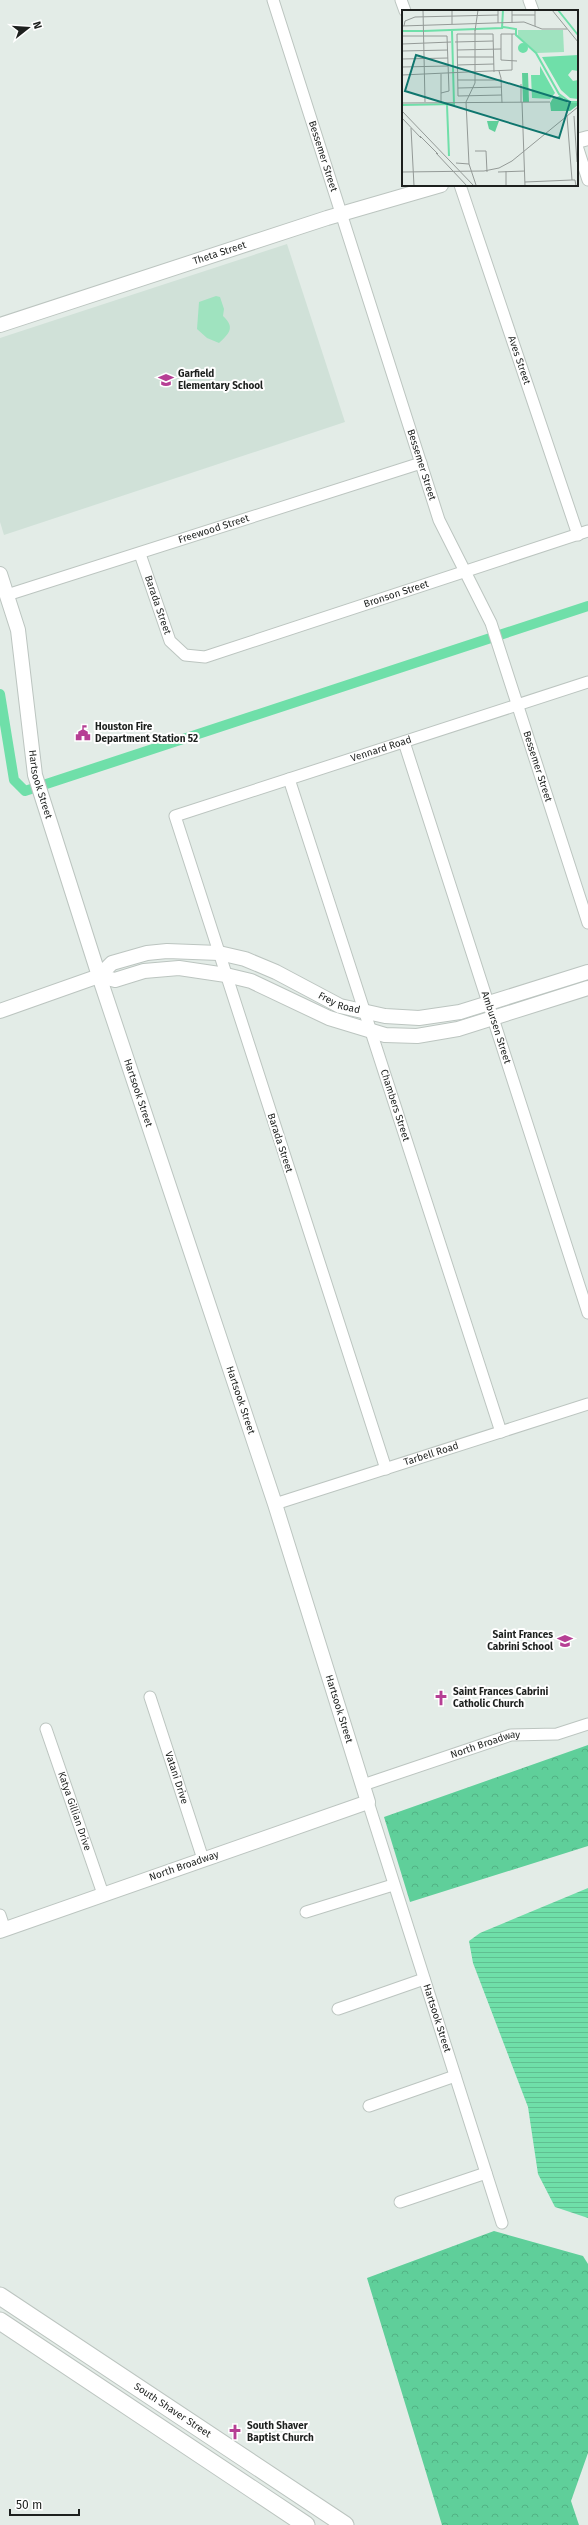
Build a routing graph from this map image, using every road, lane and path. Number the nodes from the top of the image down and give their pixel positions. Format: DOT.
graph roads {
  1 [pos="273,0"];
  2 [pos="401,0"];
  3 [pos="530,0"];
  4 [pos="405,10"];
  5 [pos="533,10"];
  6 [pos="588,138"];
  7 [pos="578,141"];
  8 [pos="578,149"];
  9 [pos="588,180"];
  10 [pos="438,186"];
  11 [pos="460,186"];
  12 [pos="342,214"];
  13 [pos="0,325"];
  14 [pos="421,463"];
  15 [pos="583,533"];
  16 [pos="140,554"];
  17 [pos="464,572"];
  18 [pos="0,574"];
  19 [pos="7,595"];
  20 [pos="205,657"];
  21 [pos="588,682"];
  22 [pos="518,705"];
  23 [pos="404,742"];
  24 [pos="289,779"];
  25 [pos="175,816"];
  26 [pos="588,923"];
  27 [pos="219,953"];
  28 [pos="588,972"];
  29 [pos="226,975"];
  30 [pos="99,976"];
  31 [pos="588,988"];
  32 [pos="488,1003"];
  33 [pos="364,1010"];
  34 [pos="0,1011"];
  35 [pos="493,1019"];
  36 [pos="371,1031"];
  37 [pos="588,1313"];
  38 [pos="588,1404"];
  39 [pos="501,1432"];
  40 [pos="386,1469"];
  41 [pos="275,1504"];
  42 [pos="150,1697"];
  43 [pos="588,1724"];
  44 [pos="46,1730"];
  45 [pos="363,1785"];
  46 [pos="368,1802"];
  47 [pos="203,1859"];
  48 [pos="394,1885"];
  49 [pos="103,1894"];
  50 [pos="306,1912"];
  51 [pos="0,1915"];
  52 [pos="2,1930"];
  53 [pos="424,1979"];
  54 [pos="338,2009"];
  55 [pos="455,2076"];
  56 [pos="369,2106"];
  57 [pos="486,2173"];
  58 [pos="400,2202"];
  59 [pos="502,2223"];
  60 [pos="0,2296"];
  61 [pos="0,2321"];
  62 [pos="73,2345"];
  63 [pos="62,2361"];
  64 [pos="306,2525"];
  65 [pos="345,2525"];
  1 -- 12 [label="street, Bessemer Street"];
  2 -- 4 [label="street"];
  3 -- 5 [label="street"];
  6 -- 7 [label="street"];
  8 -- 9 [label="street"];
  10 -- 12 [label="street, Theta Street"];
  11 -- 15 [label="street, Aves Street"];
  12 -- 13 [label="street, Theta Street"];
  12 -- 14 [label="street, Bessemer Street"];
  14 -- 16 [label="street, Freewood Street"];
  14 -- 17 [label="street, Bessemer Street"];
  15 -- 17 [label="street, Bronson Street"];
  16 -- 19 [label="street, Freewood Street"];
  16 -- 20 [label="street, Barada Street"];
  17 -- 20 [label="street, Bronson Street"];
  17 -- 22 [label="street, Bessemer Street"];
  18 -- 19 [label="street, Hartsook Street"];
  19 -- 30 [label="street, Hartsook Street"];
  21 -- 22 [label="street, Vennard Road"];
  22 -- 23 [label="street, Vennard Road"];
  22 -- 26 [label="street, Bessemer Street"];
  23 -- 24 [label="street, Vennard Road"];
  23 -- 32 [label="street, Ambursen Street"];
  24 -- 25 [label="street, Vennard Road"];
  24 -- 33 [label="street, Chambers Street"];
  25 -- 27 [label="street, Barada Street"];
  27 -- 29 [label="street, Barada Street"];
  27 -- 30 [label="street, Frey Road"];
  27 -- 33 [label="street, Frey Road"];
  28 -- 32 [label="street, Frey Road"];
  29 -- 30 [label="street, Frey Road"];
  29 -- 36 [label="street, Frey Road"];
  29 -- 40 [label="street, Barada Street"];
  30 -- 34 [label="street, Frey Road"];
  30 -- 41 [label="street, Hartsook Street"];
  31 -- 35 [label="street, Frey Road"];
  32 -- 33 [label="street, Frey Road"];
  32 -- 35 [label="street, Ambursen Street"];
  33 -- 36 [label="street, Chambers Street"];
  35 -- 36 [label="street, Frey Road"];
  35 -- 37 [label="street, Ambursen Street"];
  36 -- 39 [label="street, Chambers Street"];
  38 -- 39 [label="street, Tarbell Road"];
  39 -- 40 [label="street, Tarbell Road"];
  40 -- 41 [label="street, Tarbell Road"];
  41 -- 45 [label="street, Hartsook Street"];
  42 -- 47 [label="street, Vatani Drive"];
  43 -- 45 [label="street, North Broadway"];
  44 -- 49 [label="street, Katya Gillian Drive"];
  45 -- 46 [label="street, Hartsook Street"];
  46 -- 47 [label="street, North Broadway"];
  46 -- 48 [label="street, Hartsook Street"];
  47 -- 49 [label="street, North Broadway"];
  48 -- 50 [label="street"];
  48 -- 53 [label="street, Hartsook Street"];
  49 -- 52 [label="street, North Broadway"];
  51 -- 52 [label="street"];
  53 -- 54 [label="street"];
  53 -- 55 [label="street, Hartsook Street"];
  55 -- 56 [label="street"];
  55 -- 57 [label="street, Hartsook Street"];
  57 -- 58 [label="street"];
  57 -- 59 [label="street, Hartsook Street"];
  60 -- 62 [label="main road, South Shaver Street"];
  61 -- 63 [label="main road, South Shaver Street"];
  62 -- 63 [label="main road"];
  62 -- 65 [label="main road, South Shaver Street"];
  63 -- 64 [label="main road, South Shaver Street"];
}
